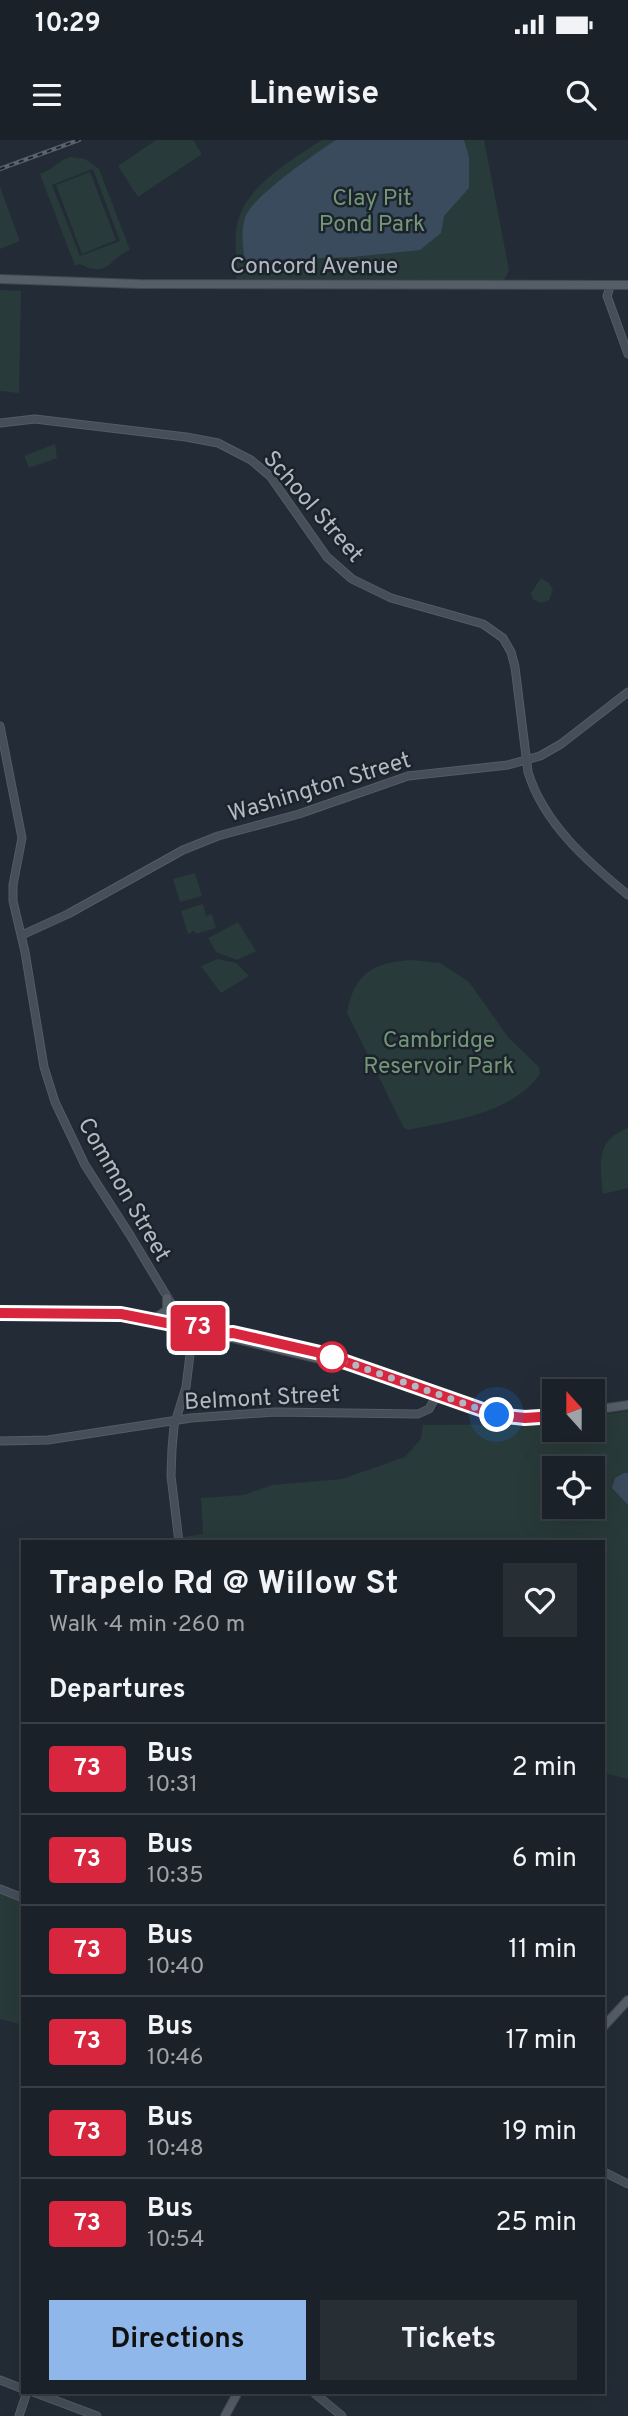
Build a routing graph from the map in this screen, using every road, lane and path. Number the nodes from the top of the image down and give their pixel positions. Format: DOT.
graph roads {
  1 [pos="0,282"];
  2 [pos="608,287"];
  3 [pos="628,287"];
  4 [pos="628,354"];
  5 [pos="0,423"];
  6 [pos="628,692"];
  7 [pos="0,726"];
  8 [pos="527,761"];
  9 [pos="628,895"];
  10 [pos="22,935"];
  11 [pos="167,1298"];
  12 [pos="0,1313"];
  13 [pos="153,1319"];
  14 [pos="185,1326"];
  15 [pos="437,1395"];
  16 [pos="628,1405"];
  17 [pos="606,1408"];
  18 [pos="542,1416"];
  19 [pos="176,1420"];
  20 [pos="0,1441"];
  21 [pos="178,1540"];
  22 [pos="0,1889"];
  23 [pos="21,1897"];
  24 [pos="628,2000"];
  25 [pos="605,2025"];
  26 [pos="605,2172"];
  27 [pos="628,2184"];
  28 [pos="0,2380"];
  29 [pos="21,2388"];
  30 [pos="26,2394"];
  31 [pos="38,2394"];
  32 [pos="237,2394"];
  33 [pos="315,2394"];
  34 [pos="19,2416"];
  35 [pos="97,2416"];
  36 [pos="225,2416"];
  37 [pos="342,2416"];
  1 -- 2 [label="main road, Concord Avenue"];
  2 -- 3 [label="main road, Concord Avenue"];
  2 -- 4 [label="street"];
  5 -- 8 [label="street, School Street"];
  6 -- 8 [label="street, Washington Street"];
  7 -- 10 [label="street, Common Street"];
  8 -- 9 [label="street, School Street"];
  8 -- 10 [label="street, Washington Street"];
  10 -- 11 [label="street, Common Street"];
  11 -- 13 [label="main road"];
  11 -- 14 [label="street, Common Street"];
  12 -- 13 [label="main road"];
  13 -- 14 [label="main road"];
  14 -- 15 [label="main road"];
  14 -- 19 [label="street, Common Street"];
  15 -- 18 [label="main road"];
  15 -- 19 [label="street, Belmont Street"];
  16 -- 17 [label="main road"];
  19 -- 20 [label="street, Belmont Street"];
  19 -- 21 [label="street, Common Street"];
  22 -- 23 [label="street"];
  24 -- 25 [label="main road"];
  26 -- 27 [label="street"];
  28 -- 29 [label="street"];
  30 -- 34 [label="street"];
  31 -- 35 [label="street"];
  32 -- 36 [label="main road"];
  33 -- 37 [label="street"];
}
